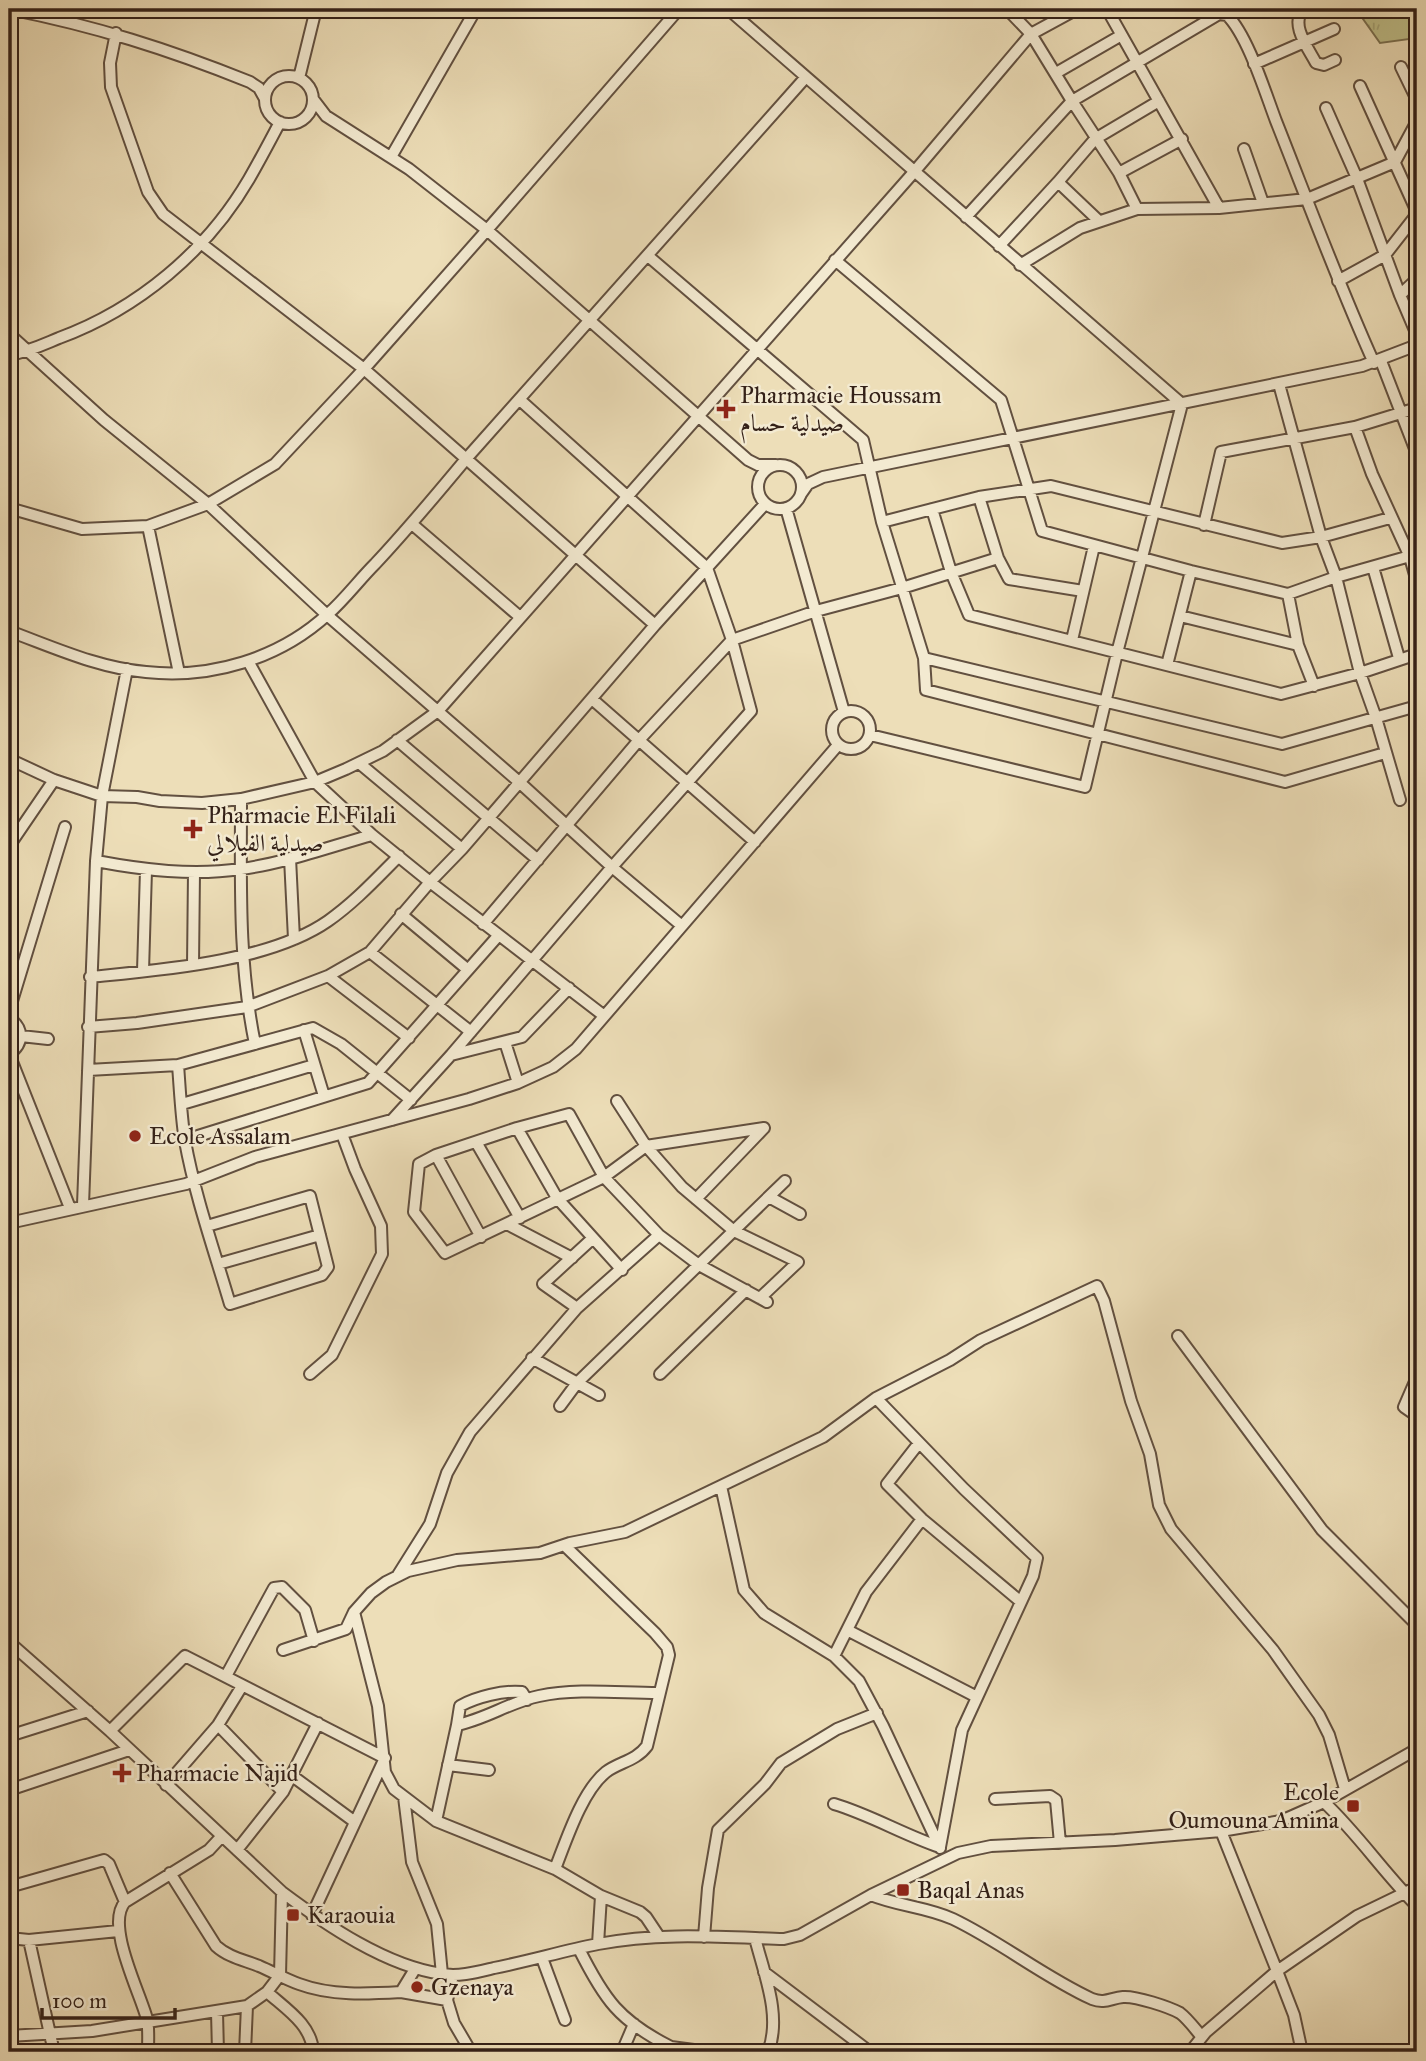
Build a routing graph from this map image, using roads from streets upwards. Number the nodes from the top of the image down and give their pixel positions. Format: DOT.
graph roads {
  1 [pos="9,9"];
  2 [pos="317,9"];
  3 [pos="477,9"];
  4 [pos="679,9"];
  5 [pos="728,9"];
  6 [pos="1007,9"];
  7 [pos="1077,9"];
  8 [pos="1107,9"];
  9 [pos="1304,9"];
  10 [pos="1334,29"];
  11 [pos="116,33"];
  12 [pos="1031,34"];
  13 [pos="1120,36"];
  14 [pos="1304,42"];
  15 [pos="1335,60"];
  16 [pos="1136,63"];
  17 [pos="1254,64"];
  18 [pos="1401,67"];
  19 [pos="1056,74"];
  20 [pos="806,77"];
  21 [pos="299,78"];
  22 [pos="273,81"];
  23 [pos="250,82"];
  24 [pos="1360,86"];
  25 [pos="264,97"];
  26 [pos="313,99"];
  27 [pos="1417,100"];
  28 [pos="1072,101"];
  29 [pos="1158,101"];
  30 [pos="1326,108"];
  31 [pos="304,118"];
  32 [pos="333,120"];
  33 [pos="1417,121"];
  34 [pos="280,122"];
  35 [pos="1096,139"];
  36 [pos="1182,139"];
  37 [pos="1244,149"];
  38 [pos="391,157"];
  39 [pos="1395,162"];
  40 [pos="914,172"];
  41 [pos="1119,173"];
  42 [pos="1356,176"];
  43 [pos="1058,182"];
  44 [pos="1307,199"];
  45 [pos="1263,204"];
  46 [pos="1219,208"];
  47 [pos="1137,209"];
  48 [pos="1417,213"];
  49 [pos="966,217"];
  50 [pos="1099,221"];
  51 [pos="488,230"];
  52 [pos="200,244"];
  53 [pos="999,246"];
  54 [pos="1385,255"];
  55 [pos="648,257"];
  56 [pos="835,260"];
  57 [pos="1020,265"];
  58 [pos="1417,279"];
  59 [pos="1338,281"];
  60 [pos="1400,295"];
  61 [pos="591,321"];
  62 [pos="9,334"];
  63 [pos="1417,335"];
  64 [pos="1417,345"];
  65 [pos="757,347"];
  66 [pos="28,352"];
  67 [pos="9,355"];
  68 [pos="1377,362"];
  69 [pos="364,369"];
  70 [pos="1279,384"];
  71 [pos="520,400"];
  72 [pos="1182,404"];
  73 [pos="1417,408"];
  74 [pos="1401,413"];
  75 [pos="698,415"];
  76 [pos="1355,427"];
  77 [pos="1294,437"];
  78 [pos="1014,438"];
  79 [pos="1417,454"];
  80 [pos="466,459"];
  81 [pos="748,460"];
  82 [pos="775,465"];
  83 [pos="870,468"];
  84 [pos="795,471"];
  85 [pos="823,477"];
  86 [pos="757,485"];
  87 [pos="1028,488"];
  88 [pos="801,495"];
  89 [pos="626,497"];
  90 [pos="979,497"];
  91 [pos="208,504"];
  92 [pos="765,505"];
  93 [pos="9,508"];
  94 [pos="786,508"];
  95 [pos="932,509"];
  96 [pos="1154,513"];
  97 [pos="1391,518"];
  98 [pos="882,522"];
  99 [pos="412,524"];
  100 [pos="1204,525"];
  101 [pos="148,526"];
  102 [pos="1321,537"];
  103 [pos="1094,546"];
  104 [pos="576,555"];
  105 [pos="1413,555"];
  106 [pos="998,558"];
  107 [pos="1143,559"];
  108 [pos="1373,567"];
  109 [pos="707,568"];
  110 [pos="1191,571"];
  111 [pos="951,572"];
  112 [pos="1336,577"];
  113 [pos="1417,582"];
  114 [pos="902,588"];
  115 [pos="1083,591"];
  116 [pos="1288,594"];
  117 [pos="816,611"];
  118 [pos="327,615"];
  119 [pos="1180,616"];
  120 [pos="520,617"];
  121 [pos="655,625"];
  122 [pos="9,631"];
  123 [pos="732,640"];
  124 [pos="1072,640"];
  125 [pos="1298,645"];
  126 [pos="1117,653"];
  127 [pos="1417,654"];
  128 [pos="924,658"];
  129 [pos="1399,658"];
  130 [pos="248,661"];
  131 [pos="1167,665"];
  132 [pos="127,669"];
  133 [pos="179,673"];
  134 [pos="1360,673"];
  135 [pos="1314,686"];
  136 [pos="592,699"];
  137 [pos="1106,701"];
  138 [pos="1417,706"];
  139 [pos="438,711"];
  140 [pos="844,712"];
  141 [pos="1376,718"];
  142 [pos="1097,734"];
  143 [pos="870,735"];
  144 [pos="397,740"];
  145 [pos="639,740"];
  146 [pos="838,745"];
  147 [pos="1385,753"];
  148 [pos="9,759"];
  149 [pos="359,763"];
  150 [pos="54,780"];
  151 [pos="315,782"];
  152 [pos="519,782"];
  153 [pos="687,782"];
  154 [pos="102,796"];
  155 [pos="241,799"];
  156 [pos="1400,800"];
  157 [pos="488,819"];
  158 [pos="565,824"];
  159 [pos="65,827"];
  160 [pos="372,835"];
  161 [pos="755,842"];
  162 [pos="9,846"];
  163 [pos="462,849"];
  164 [pos="399,856"];
  165 [pos="290,858"];
  166 [pos="538,860"];
  167 [pos="96,861"];
  168 [pos="612,867"];
  169 [pos="241,869"];
  170 [pos="146,870"];
  171 [pos="194,872"];
  172 [pos="430,882"];
  173 [pos="401,915"];
  174 [pos="484,924"];
  175 [pos="682,926"];
  176 [pos="498,936"];
  177 [pos="294,939"];
  178 [pos="370,952"];
  179 [pos="242,955"];
  180 [pos="532,962"];
  181 [pos="193,965"];
  182 [pos="467,969"];
  183 [pos="144,971"];
  184 [pos="328,976"];
  185 [pos="90,977"];
  186 [pos="569,988"];
  187 [pos="437,1006"];
  188 [pos="247,1007"];
  189 [pos="9,1011"];
  190 [pos="603,1014"];
  191 [pos="9,1018"];
  192 [pos="88,1027"];
  193 [pos="304,1030"];
  194 [pos="471,1032"];
  195 [pos="21,1036"];
  196 [pos="409,1038"];
  197 [pos="48,1039"];
  198 [pos="505,1042"];
  199 [pos="254,1044"];
  200 [pos="9,1054"];
  201 [pos="451,1055"];
  202 [pos="178,1065"];
  203 [pos="314,1065"];
  204 [pos="88,1070"];
  205 [pos="378,1073"];
  206 [pos="518,1083"];
  207 [pos="324,1097"];
  208 [pos="411,1100"];
  209 [pos="617,1101"];
  210 [pos="182,1104"];
  211 [pos="391,1121"];
  212 [pos="517,1128"];
  213 [pos="342,1134"];
  214 [pos="185,1140"];
  215 [pos="476,1142"];
  216 [pos="646,1146"];
  217 [pos="436,1155"];
  218 [pos="604,1177"];
  219 [pos="194,1181"];
  220 [pos="785,1181"];
  221 [pos="769,1197"];
  222 [pos="558,1199"];
  223 [pos="696,1199"];
  224 [pos="83,1205"];
  225 [pos="70,1208"];
  226 [pos="800,1214"];
  227 [pos="520,1218"];
  228 [pos="9,1223"];
  229 [pos="507,1224"];
  230 [pos="208,1226"];
  231 [pos="734,1231"];
  232 [pos="320,1235"];
  233 [pos="659,1235"];
  234 [pos="481,1237"];
  235 [pos="593,1238"];
  236 [pos="572,1258"];
  237 [pos="218,1264"];
  238 [pos="699,1265"];
  239 [pos="622,1270"];
  240 [pos="746,1290"];
  241 [pos="577,1308"];
  242 [pos="1178,1336"];
  243 [pos="533,1358"];
  244 [pos="310,1374"];
  245 [pos="660,1374"];
  246 [pos="1417,1377"];
  247 [pos="577,1383"];
  248 [pos="600,1395"];
  249 [pos="876,1398"];
  250 [pos="560,1406"];
  251 [pos="1417,1416"];
  252 [pos="919,1443"];
  253 [pos="720,1486"];
  254 [pos="922,1518"];
  255 [pos="564,1545"];
  256 [pos="398,1575"];
  257 [pos="1021,1602"];
  258 [pos="354,1612"];
  259 [pos="1417,1625"];
  260 [pos="847,1630"];
  261 [pos="314,1640"];
  262 [pos="9,1642"];
  263 [pos="283,1650"];
  264 [pos="835,1656"];
  265 [pos="226,1676"];
  266 [pos="242,1686"];
  267 [pos="658,1693"];
  268 [pos="977,1698"];
  269 [pos="527,1700"];
  270 [pos="88,1711"];
  271 [pos="877,1713"];
  272 [pos="318,1723"];
  273 [pos="218,1725"];
  274 [pos="457,1725"];
  275 [pos="110,1731"];
  276 [pos="9,1736"];
  277 [pos="1417,1749"];
  278 [pos="129,1750"];
  279 [pos="385,1758"];
  280 [pos="448,1765"];
  281 [pos="489,1770"];
  282 [pos="291,1775"];
  283 [pos="166,1785"];
  284 [pos="1345,1788"];
  285 [pos="9,1790"];
  286 [pos="283,1792"];
  287 [pos="404,1797"];
  288 [pos="995,1799"];
  289 [pos="1324,1801"];
  290 [pos="834,1804"];
  291 [pos="436,1821"];
  292 [pos="355,1822"];
  293 [pos="1221,1831"];
  294 [pos="221,1837"];
  295 [pos="1060,1843"];
  296 [pos="940,1847"];
  297 [pos="237,1850"];
  298 [pos="943,1860"];
  299 [pos="555,1869"];
  300 [pos="170,1873"];
  301 [pos="9,1887"];
  302 [pos="1417,1887"];
  303 [pos="282,1892"];
  304 [pos="1403,1892"];
  305 [pos="871,1895"];
  306 [pos="601,1896"];
  307 [pos="125,1902"];
  308 [pos="1417,1906"];
  309 [pos="312,1915"];
  310 [pos="118,1931"];
  311 [pos="658,1935"];
  312 [pos="704,1937"];
  313 [pos="9,1938"];
  314 [pos="755,1938"];
  315 [pos="29,1940"];
  316 [pos="598,1944"];
  317 [pos="579,1949"];
  318 [pos="542,1958"];
  319 [pos="415,1969"];
  320 [pos="1277,1970"];
  321 [pos="764,1972"];
  322 [pos="281,1975"];
  323 [pos="447,1975"];
  324 [pos="267,1992"];
  325 [pos="401,1992"];
  326 [pos="447,2000"];
  327 [pos="247,2006"];
  328 [pos="217,2011"];
  329 [pos="565,2020"];
  330 [pos="148,2022"];
  331 [pos="634,2024"];
  332 [pos="50,2034"];
  333 [pos="9,2036"];
  334 [pos="1202,2036"];
  335 [pos="671,2050"];
  336 [pos="314,2051"];
  337 [pos="468,2051"];
  338 [pos="54,2052"];
  339 [pos="148,2052"];
  340 [pos="218,2052"];
  341 [pos="245,2052"];
  342 [pos="622,2052"];
  343 [pos="709,2052"];
  344 [pos="768,2052"];
  345 [pos="870,2052"];
  346 [pos="1190,2052"];
  347 [pos="1302,2052"];
  1 -- 11 [label="street"];
  2 -- 21 [label="street"];
  3 -- 38 [label="street"];
  4 -- 51 [label="street"];
  5 -- 20 [label="street"];
  6 -- 12 [label="street"];
  7 -- 12 [label="street"];
  8 -- 13 [label="street"];
  9 -- 14 [label="street"];
  10 -- 14 [label="street"];
  11 -- 23 [label="street"];
  11 -- 52 [label="street"];
  12 -- 19 [label="street"];
  12 -- 40 [label="street"];
  13 -- 16 [label="street"];
  13 -- 19 [label="street"];
  14 -- 15 [label="street"];
  14 -- 17 [label="street"];
  16 -- 17 [label="street"];
  16 -- 28 [label="street"];
  16 -- 29 [label="street"];
  17 -- 44 [label="street"];
  18 -- 27 [label="street"];
  19 -- 28 [label="street"];
  20 -- 40 [label="street"];
  20 -- 55 [label="street"];
  21 -- 22 [label="street"];
  21 -- 26 [label="street"];
  22 -- 23 [label="street"];
  22 -- 25 [label="street"];
  23 -- 25 [label="street"];
  24 -- 39 [label="street"];
  25 -- 34 [label="street"];
  26 -- 31 [label="street"];
  26 -- 32 [label="street"];
  28 -- 35 [label="street"];
  28 -- 49 [label="street"];
  29 -- 35 [label="street"];
  29 -- 36 [label="street"];
  30 -- 42 [label="street"];
  31 -- 32 [label="street"];
  31 -- 34 [label="street"];
  32 -- 38 [label="street"];
  33 -- 39 [label="street"];
  34 -- 52 [label="street"];
  35 -- 41 [label="street"];
  35 -- 43 [label="street"];
  36 -- 41 [label="street"];
  36 -- 46 [label="street"];
  37 -- 45 [label="street"];
  38 -- 51 [label="street"];
  39 -- 42 [label="street"];
  39 -- 48 [label="street"];
  40 -- 49 [label="street"];
  40 -- 56 [label="street"];
  41 -- 47 [label="street"];
  42 -- 44 [label="street"];
  42 -- 54 [label="street"];
  43 -- 50 [label="street"];
  43 -- 53 [label="street"];
  44 -- 45 [label="street"];
  44 -- 59 [label="street"];
  45 -- 46 [label="street"];
  46 -- 47 [label="street"];
  47 -- 50 [label="street"];
  48 -- 54 [label="street"];
  49 -- 53 [label="street"];
  50 -- 57 [label="street"];
  51 -- 61 [label="street"];
  51 -- 69 [label="street"];
  52 -- 66 [label="street"];
  52 -- 69 [label="street"];
  53 -- 57 [label="street"];
  54 -- 59 [label="street"];
  54 -- 60 [label="street"];
  55 -- 61 [label="street"];
  55 -- 65 [label="street"];
  56 -- 65 [label="street"];
  56 -- 78 [label="street"];
  57 -- 72 [label="street"];
  58 -- 60 [label="street"];
  59 -- 68 [label="street"];
  60 -- 63 [label="street"];
  61 -- 71 [label="street"];
  61 -- 75 [label="street"];
  62 -- 66 [label="street"];
  64 -- 68 [label="street"];
  65 -- 75 [label="street"];
  65 -- 83 [label="street"];
  66 -- 67 [label="street"];
  66 -- 91 [label="street"];
  68 -- 70 [label="street"];
  68 -- 74 [label="street"];
  69 -- 80 [label="street"];
  69 -- 91 [label="street"];
  70 -- 72 [label="street"];
  70 -- 77 [label="street"];
  71 -- 80 [label="street"];
  71 -- 89 [label="street"];
  72 -- 78 [label="street"];
  72 -- 96 [label="street"];
  73 -- 74 [label="street"];
  74 -- 76 [label="street"];
  74 -- 79 [label="street"];
  75 -- 81 [label="street"];
  75 -- 89 [label="street"];
  76 -- 77 [label="street"];
  76 -- 97 [label="street"];
  77 -- 100 [label="street"];
  77 -- 102 [label="street"];
  78 -- 83 [label="street"];
  78 -- 87 [label="street"];
  80 -- 99 [label="street"];
  80 -- 104 [label="street"];
  81 -- 82 [label="street"];
  81 -- 86 [label="street"];
  82 -- 84 [label="street"];
  82 -- 86 [label="street"];
  83 -- 85 [label="street"];
  83 -- 98 [label="street"];
  84 -- 85 [label="street"];
  84 -- 88 [label="street"];
  85 -- 88 [label="street"];
  86 -- 92 [label="street"];
  87 -- 90 [label="street"];
  87 -- 96 [label="street"];
  87 -- 103 [label="street"];
  88 -- 94 [label="street"];
  89 -- 104 [label="street"];
  89 -- 109 [label="street"];
  90 -- 95 [label="street"];
  90 -- 106 [label="street"];
  91 -- 101 [label="street"];
  91 -- 118 [label="street"];
  92 -- 94 [label="street"];
  92 -- 109 [label="street"];
  93 -- 101 [label="street"];
  94 -- 117 [label="street"];
  95 -- 98 [label="street"];
  95 -- 111 [label="street"];
  96 -- 100 [label="street"];
  96 -- 107 [label="street"];
  97 -- 102 [label="street"];
  97 -- 105 [label="street"];
  98 -- 114 [label="street"];
  99 -- 118 [label="street"];
  99 -- 120 [label="street"];
  100 -- 102 [label="street"];
  101 -- 133 [label="street"];
  102 -- 112 [label="street"];
  103 -- 107 [label="street"];
  103 -- 115 [label="street"];
  104 -- 120 [label="street"];
  104 -- 121 [label="street"];
  105 -- 108 [label="street"];
  105 -- 113 [label="street"];
  106 -- 111 [label="street"];
  106 -- 115 [label="street"];
  107 -- 110 [label="street"];
  107 -- 126 [label="street"];
  108 -- 112 [label="street"];
  108 -- 129 [label="street"];
  109 -- 121 [label="street"];
  109 -- 123 [label="street"];
  110 -- 116 [label="street"];
  110 -- 119 [label="street"];
  111 -- 114 [label="street"];
  111 -- 124 [label="street"];
  112 -- 116 [label="street"];
  112 -- 134 [label="street"];
  114 -- 117 [label="street"];
  114 -- 128 [label="street"];
  115 -- 124 [label="street"];
  116 -- 125 [label="street"];
  117 -- 123 [label="street"];
  117 -- 140 [label="street"];
  118 -- 130 [label="street"];
  118 -- 139 [label="street"];
  119 -- 125 [label="street"];
  119 -- 131 [label="street"];
  120 -- 139 [label="street"];
  121 -- 136 [label="street"];
  122 -- 132 [label="street"];
  123 -- 145 [label="street"];
  123 -- 153 [label="street"];
  124 -- 126 [label="street"];
  125 -- 135 [label="street"];
  126 -- 131 [label="street"];
  126 -- 137 [label="street"];
  127 -- 129 [label="street"];
  128 -- 137 [label="street"];
  128 -- 142 [label="street"];
  129 -- 134 [label="street"];
  130 -- 133 [label="street"];
  130 -- 151 [label="street"];
  131 -- 135 [label="street"];
  132 -- 133 [label="street"];
  132 -- 154 [label="street"];
  134 -- 135 [label="street"];
  134 -- 141 [label="street"];
  136 -- 145 [label="street"];
  136 -- 152 [label="street"];
  137 -- 141 [label="street"];
  137 -- 142 [label="street"];
  138 -- 141 [label="street"];
  139 -- 144 [label="street"];
  139 -- 152 [label="street"];
  140 -- 143 [label="street"];
  140 -- 146 [label="street"];
  141 -- 147 [label="street"];
  142 -- 143 [label="street"];
  142 -- 147 [label="street"];
  143 -- 146 [label="street"];
  144 -- 149 [label="street"];
  144 -- 157 [label="street"];
  145 -- 153 [label="street"];
  145 -- 158 [label="street"];
  146 -- 161 [label="street"];
  147 -- 156 [label="street"];
  148 -- 150 [label="street"];
  149 -- 151 [label="street"];
  149 -- 163 [label="street"];
  150 -- 154 [label="street"];
  150 -- 162 [label="street"];
  151 -- 155 [label="street"];
  151 -- 160 [label="street"];
  152 -- 157 [label="street"];
  152 -- 158 [label="street"];
  153 -- 161 [label="street"];
  153 -- 168 [label="street"];
  154 -- 155 [label="street"];
  154 -- 167 [label="street"];
  155 -- 169 [label="street"];
  157 -- 163 [label="street"];
  157 -- 166 [label="street"];
  158 -- 166 [label="street"];
  158 -- 168 [label="street"];
  159 -- 189 [label="street"];
  160 -- 164 [label="street"];
  160 -- 165 [label="street"];
  161 -- 175 [label="street"];
  163 -- 172 [label="street"];
  164 -- 172 [label="street"];
  164 -- 177 [label="street"];
  165 -- 169 [label="street"];
  165 -- 177 [label="street"];
  166 -- 174 [label="street"];
  167 -- 170 [label="street"];
  167 -- 185 [label="street"];
  168 -- 175 [label="street"];
  168 -- 180 [label="street"];
  169 -- 171 [label="street"];
  169 -- 179 [label="street"];
  170 -- 171 [label="street"];
  170 -- 183 [label="street"];
  171 -- 181 [label="street"];
  172 -- 173 [label="street"];
  172 -- 174 [label="street"];
  173 -- 178 [label="street"];
  173 -- 182 [label="street"];
  174 -- 176 [label="street"];
  175 -- 190 [label="street"];
  176 -- 180 [label="street"];
  176 -- 182 [label="street"];
  177 -- 179 [label="street"];
  178 -- 184 [label="street"];
  178 -- 187 [label="street"];
  179 -- 181 [label="street"];
  179 -- 188 [label="street"];
  180 -- 186 [label="street"];
  180 -- 194 [label="street"];
  181 -- 183 [label="street"];
  182 -- 187 [label="street"];
  183 -- 185 [label="street"];
  184 -- 188 [label="street"];
  184 -- 196 [label="street"];
  185 -- 192 [label="street"];
  186 -- 190 [label="street"];
  186 -- 198 [label="street"];
  187 -- 194 [label="street"];
  187 -- 196 [label="street"];
  188 -- 192 [label="street"];
  188 -- 199 [label="street"];
  190 -- 206 [label="street"];
  191 -- 195 [label="street"];
  192 -- 204 [label="street"];
  193 -- 199 [label="street"];
  193 -- 203 [label="street"];
  193 -- 205 [label="street"];
  194 -- 201 [label="street"];
  195 -- 197 [label="street"];
  195 -- 200 [label="street"];
  196 -- 205 [label="street"];
  198 -- 201 [label="street"];
  198 -- 206 [label="street"];
  199 -- 202 [label="street"];
  200 -- 225 [label="street"];
  201 -- 208 [label="street"];
  202 -- 204 [label="street"];
  202 -- 210 [label="street"];
  203 -- 207 [label="street"];
  203 -- 210 [label="street"];
  204 -- 224 [label="street"];
  205 -- 207 [label="street"];
  205 -- 208 [label="street"];
  206 -- 211 [label="street"];
  207 -- 214 [label="street"];
  208 -- 211 [label="street"];
  209 -- 216 [label="street"];
  210 -- 214 [label="street"];
  211 -- 213 [label="street"];
  212 -- 215 [label="street"];
  212 -- 218 [label="street"];
  212 -- 222 [label="street"];
  213 -- 219 [label="street"];
  213 -- 244 [label="street"];
  214 -- 219 [label="street"];
  215 -- 217 [label="street"];
  215 -- 227 [label="street"];
  216 -- 218 [label="street"];
  216 -- 223 [label="street"];
  216 -- 223 [label="street"];
  217 -- 234 [label="street"];
  217 -- 234 [label="street"];
  218 -- 222 [label="street"];
  218 -- 233 [label="street"];
  219 -- 224 [label="street"];
  219 -- 230 [label="street"];
  220 -- 221 [label="street"];
  221 -- 226 [label="street"];
  221 -- 231 [label="street"];
  222 -- 227 [label="street"];
  222 -- 235 [label="street"];
  223 -- 231 [label="street"];
  224 -- 225 [label="street"];
  225 -- 228 [label="street"];
  227 -- 229 [label="street"];
  229 -- 234 [label="street"];
  229 -- 236 [label="street"];
  230 -- 232 [label="street"];
  230 -- 237 [label="street"];
  231 -- 238 [label="street"];
  231 -- 240 [label="street"];
  232 -- 237 [label="street"];
  232 -- 237 [label="street"];
  233 -- 238 [label="street"];
  233 -- 239 [label="street"];
  235 -- 236 [label="street"];
  235 -- 239 [label="street"];
  236 -- 241 [label="street"];
  238 -- 240 [label="street"];
  238 -- 247 [label="street"];
  239 -- 241 [label="street"];
  240 -- 245 [label="street"];
  241 -- 243 [label="street"];
  242 -- 259 [label="street"];
  243 -- 247 [label="street"];
  243 -- 256 [label="street"];
  246 -- 251 [label="street"];
  247 -- 248 [label="street"];
  247 -- 250 [label="street"];
  249 -- 252 [label="street"];
  249 -- 253 [label="street"];
  249 -- 284 [label="street"];
  252 -- 254 [label="street"];
  252 -- 257 [label="street"];
  253 -- 255 [label="street"];
  253 -- 264 [label="street"];
  254 -- 257 [label="street"];
  254 -- 260 [label="street"];
  255 -- 256 [label="street"];
  255 -- 267 [label="street"];
  256 -- 258 [label="street"];
  257 -- 268 [label="street"];
  258 -- 261 [label="street"];
  258 -- 279 [label="street"];
  260 -- 264 [label="street"];
  260 -- 268 [label="street"];
  261 -- 263 [label="street"];
  261 -- 265 [label="street"];
  262 -- 270 [label="street"];
  264 -- 271 [label="street"];
  265 -- 266 [label="street"];
  265 -- 275 [label="street"];
  266 -- 272 [label="street"];
  266 -- 273 [label="street"];
  267 -- 269 [label="street"];
  267 -- 299 [label="street"];
  268 -- 296 [label="street"];
  269 -- 274 [label="street"];
  269 -- 274 [label="street"];
  270 -- 275 [label="street"];
  270 -- 276 [label="street"];
  271 -- 296 [label="street"];
  271 -- 312 [label="street"];
  272 -- 279 [label="street"];
  272 -- 282 [label="street"];
  273 -- 283 [label="street"];
  273 -- 286 [label="street"];
  274 -- 280 [label="street"];
  275 -- 278 [label="street"];
  277 -- 284 [label="street"];
  278 -- 283 [label="street"];
  278 -- 285 [label="street"];
  279 -- 287 [label="street"];
  279 -- 292 [label="street"];
  280 -- 281 [label="street"];
  280 -- 291 [label="street"];
  282 -- 286 [label="street"];
  282 -- 292 [label="street"];
  283 -- 294 [label="street"];
  284 -- 289 [label="street"];
  286 -- 297 [label="street"];
  287 -- 291 [label="street"];
  287 -- 323 [label="street"];
  288 -- 295 [label="street"];
  289 -- 293 [label="street"];
  289 -- 304 [label="street"];
  290 -- 296 [label="street"];
  291 -- 299 [label="street"];
  292 -- 309 [label="street"];
  293 -- 295 [label="street"];
  293 -- 320 [label="street"];
  294 -- 297 [label="street"];
  294 -- 300 [label="street"];
  295 -- 298 [label="street"];
  296 -- 298 [label="street"];
  297 -- 303 [label="street"];
  298 -- 305 [label="street"];
  299 -- 306 [label="street"];
  300 -- 307 [label="street"];
  300 -- 322 [label="street"];
  301 -- 307 [label="street"];
  302 -- 304 [label="street"];
  303 -- 309 [label="street"];
  303 -- 322 [label="street"];
  304 -- 308 [label="street"];
  304 -- 320 [label="street"];
  305 -- 314 [label="street"];
  305 -- 334 [label="street"];
  306 -- 311 [label="street"];
  306 -- 316 [label="street"];
  307 -- 310 [label="street"];
  309 -- 319 [label="street"];
  310 -- 315 [label="street"];
  310 -- 330 [label="street"];
  311 -- 312 [label="street"];
  311 -- 316 [label="street"];
  312 -- 314 [label="street"];
  313 -- 315 [label="street"];
  314 -- 321 [label="street"];
  315 -- 332 [label="street"];
  316 -- 317 [label="street"];
  317 -- 318 [label="street"];
  317 -- 331 [label="street"];
  318 -- 323 [label="street"];
  318 -- 329 [label="street"];
  319 -- 323 [label="street"];
  319 -- 325 [label="street"];
  320 -- 334 [label="street"];
  320 -- 347 [label="street"];
  321 -- 344 [label="street"];
  321 -- 345 [label="street"];
  322 -- 324 [label="street"];
  322 -- 325 [label="street"];
  323 -- 326 [label="street"];
  324 -- 327 [label="street"];
  324 -- 336 [label="street"];
  325 -- 326 [label="street"];
  326 -- 337 [label="street"];
  327 -- 328 [label="street"];
  327 -- 341 [label="street"];
  328 -- 330 [label="street"];
  328 -- 340 [label="street"];
  330 -- 332 [label="street"];
  330 -- 339 [label="street"];
  331 -- 335 [label="street"];
  331 -- 342 [label="street"];
  332 -- 333 [label="street"];
  332 -- 338 [label="street"];
  334 -- 346 [label="street"];
  335 -- 343 [label="street"];
}
